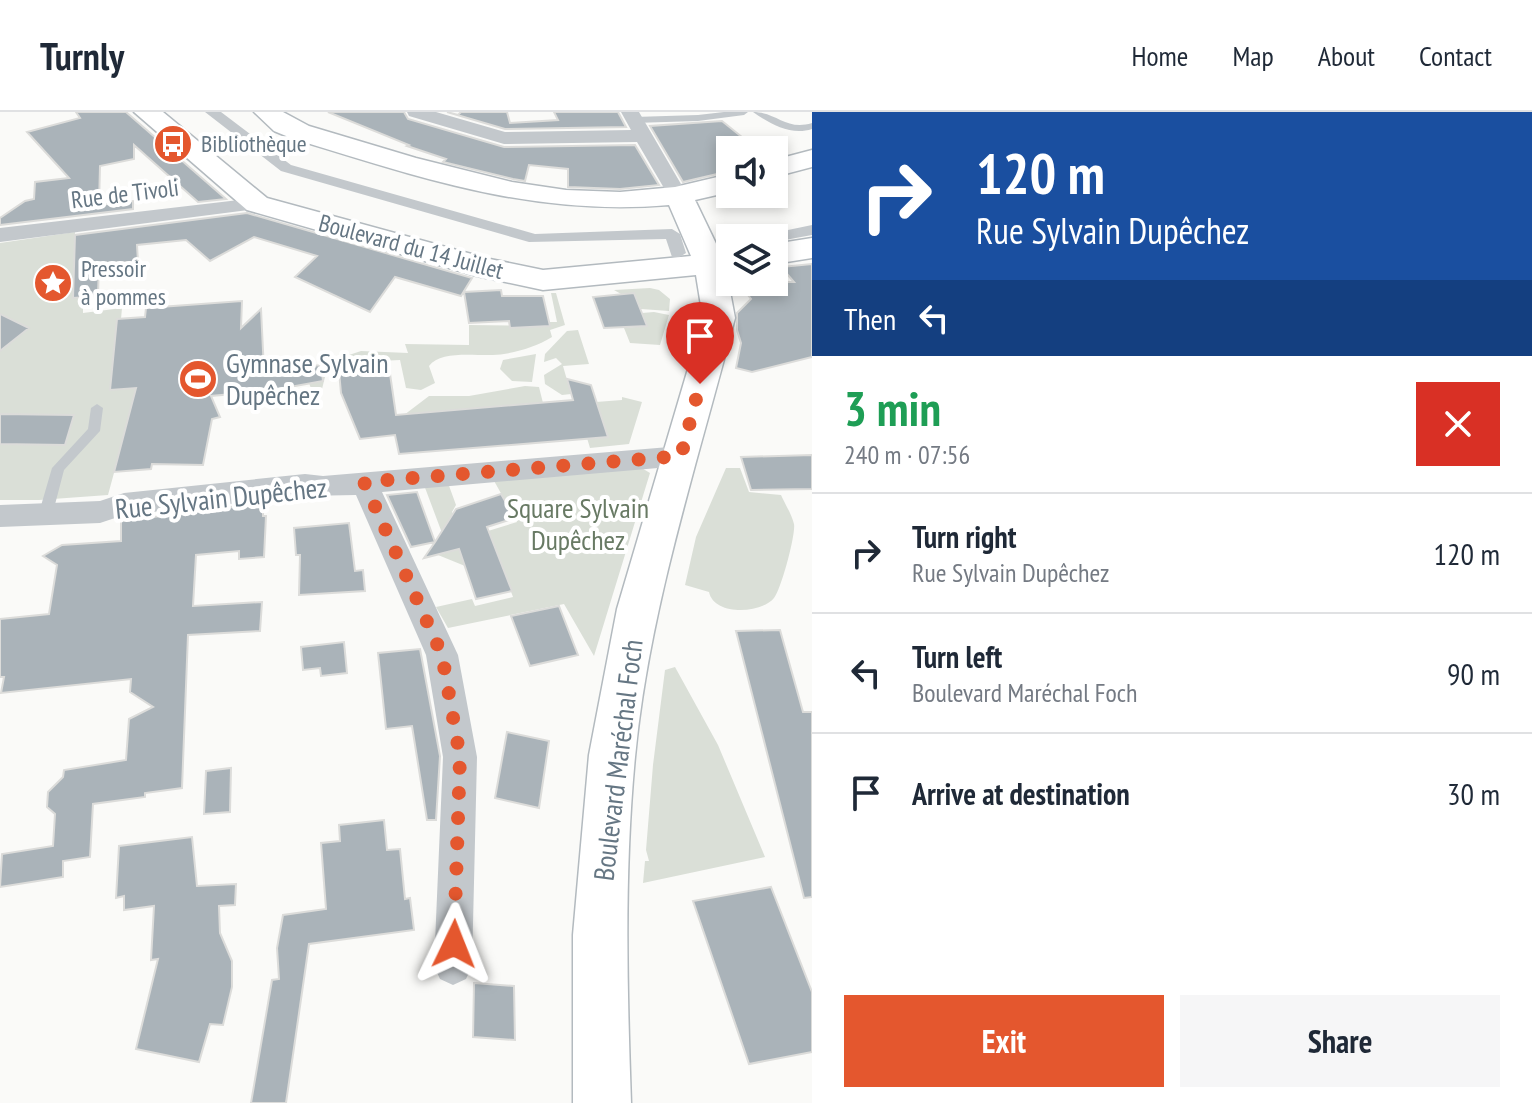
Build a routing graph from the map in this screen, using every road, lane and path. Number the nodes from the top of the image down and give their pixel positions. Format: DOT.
graph roads {
  1 [pos="147,112"];
  2 [pos="212,112"];
  3 [pos="267,112"];
  4 [pos="416,112"];
  5 [pos="744,112"];
  6 [pos="757,112"];
  7 [pos="635,123"];
  8 [pos="812,126"];
  9 [pos="812,158"];
  10 [pos="788,170"];
  11 [pos="716,186"];
  12 [pos="678,196"];
  13 [pos="257,204"];
  14 [pos="812,230"];
  15 [pos="0,235"];
  16 [pos="788,235"];
  17 [pos="812,248"];
  18 [pos="788,252"];
  19 [pos="715,253"];
  20 [pos="438,256"];
  21 [pos="719,318"];
  22 [pos="97,408"];
  23 [pos="681,456"];
  24 [pos="364,482"];
  25 [pos="0,516"];
  26 [pos="45,516"];
  27 [pos="453,966"];
  28 [pos="602,1103"];
  1 -- 13 [label="main road, Boulevard du 14 Juillet"];
  2 -- 19 [label="street, Boulevard du 14 Juillet"];
  3 -- 12 [label="main road"];
  4 -- 7 [label="street"];
  5 -- 7 [label="lane"];
  6 -- 8 [label="lane"];
  7 -- 12 [label="street"];
  9 -- 10 [label="main road"];
  11 -- 12 [label="main road"];
  12 -- 19 [label="main road, Boulevard Maréchal Foch"];
  13 -- 15 [label="street, Rue de Tivoli"];
  13 -- 20 [label="main road, Boulevard du 14 Juillet"];
  14 -- 16 [label="street"];
  17 -- 18 [label="main road"];
  19 -- 20 [label="main road, Boulevard du 14 Juillet"];
  19 -- 21 [label="main road, Boulevard Maréchal Foch"];
  20 -- 21 [label="main road"];
  21 -- 23 [label="main road, Boulevard Maréchal Foch"];
  22 -- 26 [label="lane"];
  23 -- 24 [label="street, Rue Sylvain Dupêchez"];
  23 -- 28 [label="main road, Boulevard Maréchal Foch"];
  24 -- 26 [label="street, Rue Sylvain Dupêchez"];
  24 -- 27 [label="street"];
  25 -- 26 [label="street, Rue Sylvain Dupêchez"];
}
